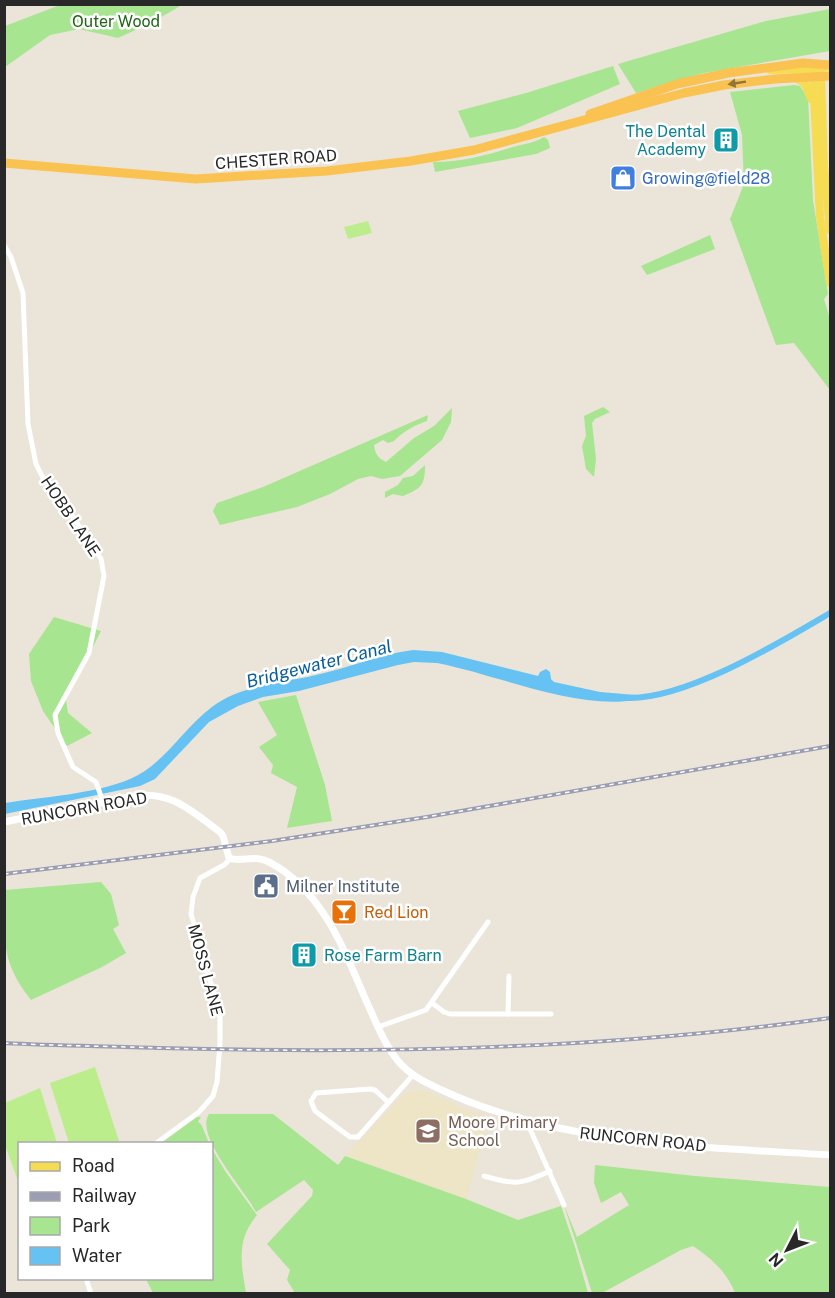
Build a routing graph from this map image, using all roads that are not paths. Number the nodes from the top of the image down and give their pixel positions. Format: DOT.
graph roads {
  1 [pos="831,66"];
  2 [pos="763,70"];
  3 [pos="821,75"];
  4 [pos="795,77"];
  5 [pos="831,93"];
  6 [pos="823,105"];
  7 [pos="815,111"];
  8 [pos="546,131"];
  9 [pos="4,163"];
  10 [pos="831,230"];
  11 [pos="4,245"];
  12 [pos="831,283"];
  13 [pos="103,800"];
  14 [pos="4,822"];
  15 [pos="229,856"];
  16 [pos="488,922"];
  17 [pos="509,976"];
  18 [pos="432,1003"];
  19 [pos="508,1014"];
  20 [pos="551,1014"];
  21 [pos="378,1027"];
  22 [pos="413,1075"];
  23 [pos="388,1102"];
  24 [pos="526,1120"];
  25 [pos="155,1142"];
  26 [pos="831,1155"];
  27 [pos="550,1171"];
  28 [pos="484,1176"];
  29 [pos="564,1205"];
  1 -- 2 [label="highway, CHESTER ROAD"];
  1 -- 3 [label="main road"];
  2 -- 3 [label="main road"];
  2 -- 8 [label="highway, CHESTER ROAD"];
  3 -- 4 [label="highway, CHESTER ROAD"];
  3 -- 6 [label="main road"];
  3 -- 7 [label="main road"];
  4 -- 7 [label="main road"];
  4 -- 8 [label="highway, CHESTER ROAD, one-way"];
  5 -- 6 [label="main road"];
  6 -- 10 [label="main road"];
  7 -- 12 [label="main road"];
  8 -- 9 [label="highway, CHESTER ROAD"];
  11 -- 13 [label="street, HOBB LANE"];
  13 -- 14 [label="street, RUNCORN ROAD"];
  13 -- 15 [label="street, RUNCORN ROAD"];
  15 -- 21 [label="street, RUNCORN ROAD"];
  15 -- 25 [label="street, MOSS LANE"];
  16 -- 18 [label="street"];
  17 -- 19 [label="street"];
  18 -- 19 [label="street"];
  18 -- 21 [label="street"];
  19 -- 20 [label="street"];
  21 -- 22 [label="street, RUNCORN ROAD"];
  22 -- 23 [label="street"];
  22 -- 24 [label="street, RUNCORN ROAD"];
  23 -- 23 [label="street"];
  24 -- 26 [label="street, RUNCORN ROAD"];
  24 -- 27 [label="street"];
  27 -- 28 [label="street"];
  27 -- 29 [label="street"];
}
